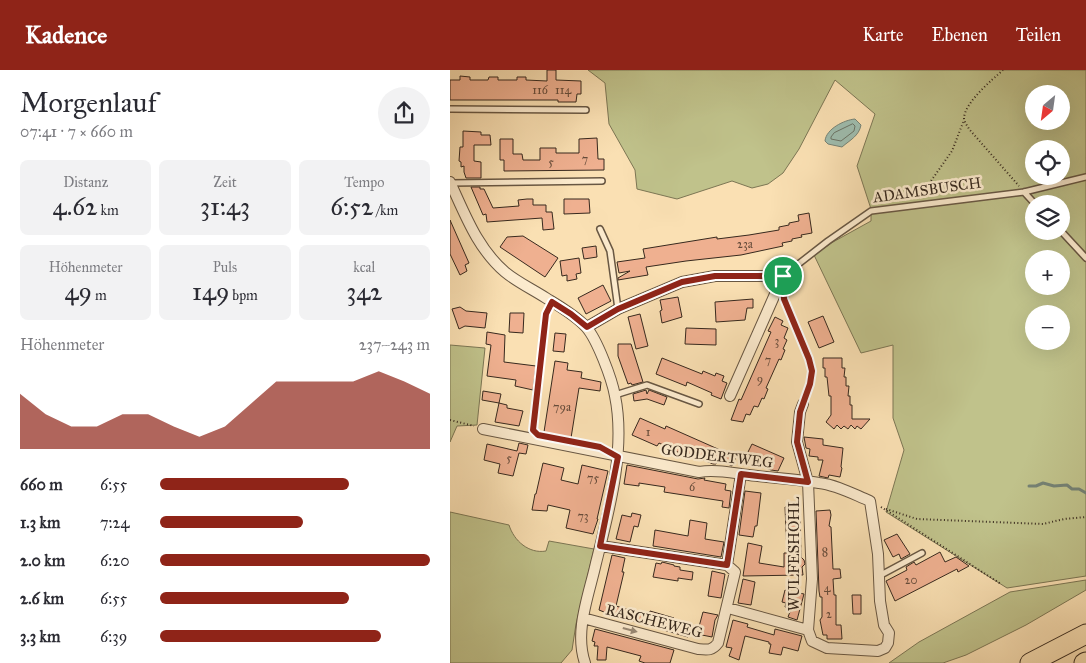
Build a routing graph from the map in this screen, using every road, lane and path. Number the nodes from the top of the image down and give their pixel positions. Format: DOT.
graph roads {
  1 [pos="1003,70"];
  2 [pos="450,109"];
  3 [pos="586,110"];
  4 [pos="964,120"];
  5 [pos="1086,177"];
  6 [pos="602,181"];
  7 [pos="450,182"];
  8 [pos="1024,192"];
  9 [pos="1027,195"];
  10 [pos="914,206"];
  11 [pos="600,229"];
  12 [pos="1069,240"];
  13 [pos="1086,258"];
  14 [pos="783,276"];
  15 [pos="784,299"];
  16 [pos="552,302"];
  17 [pos="618,309"];
  18 [pos="587,327"];
  19 [pos="615,395"];
  20 [pos="730,396"];
  21 [pos="699,404"];
  22 [pos="803,404"];
  23 [pos="450,420"];
  24 [pos="483,429"];
  25 [pos="618,457"];
  26 [pos="741,474"];
  27 [pos="808,482"];
  28 [pos="1086,517"];
  29 [pos="600,546"];
  30 [pos="922,553"];
  31 [pos="727,565"];
  32 [pos="879,576"];
  33 [pos="1001,584"];
  34 [pos="728,608"];
  35 [pos="583,618"];
  36 [pos="808,630"];
  37 [pos="1086,634"];
  38 [pos="585,663"];
  39 [pos="1030,663"];
  1 -- 4 [label="path"];
  2 -- 3 [label="lane"];
  4 -- 8 [label="path"];
  4 -- 10 [label="path"];
  5 -- 8 [label="lane, ADAMSBUSCH"];
  6 -- 7 [label="lane"];
  7 -- 16 [label="street"];
  8 -- 9 [label="lane"];
  8 -- 10 [label="lane, ADAMSBUSCH"];
  10 -- 14 [label="lane, ADAMSBUSCH"];
  11 -- 17 [label="lane"];
  12 -- 13 [label="lane"];
  14 -- 17 [label="street"];
  14 -- 20 [label="street"];
  15 -- 22 [label="path"];
  16 -- 18 [label="street"];
  16 -- 25 [label="lane"];
  17 -- 18 [label="street"];
  18 -- 19 [label="street"];
  19 -- 21 [label="lane"];
  19 -- 25 [label="street"];
  22 -- 27 [label="street, WULFESHOHL"];
  23 -- 24 [label="path"];
  24 -- 25 [label="street, GODDERTWEG"];
  25 -- 26 [label="street, GODDERTWEG"];
  25 -- 29 [label="street"];
  26 -- 27 [label="street, GODDERTWEG"];
  26 -- 31 [label="street, RASCHEWEG"];
  27 -- 32 [label="street, GODDERTWEG"];
  27 -- 36 [label="street, WULFESHOHL"];
  28 -- 33 [label="path"];
  29 -- 31 [label="street"];
  29 -- 35 [label="street"];
  30 -- 32 [label="lane"];
  31 -- 34 [label="street, RASCHEWEG"];
  32 -- 36 [label="street"];
  35 -- 34 [label="street, RASCHEWEG, one-way"];
  34 -- 36 [label="street"];
  35 -- 38 [label="street"];
  37 -- 39 [label="highway"];
}
